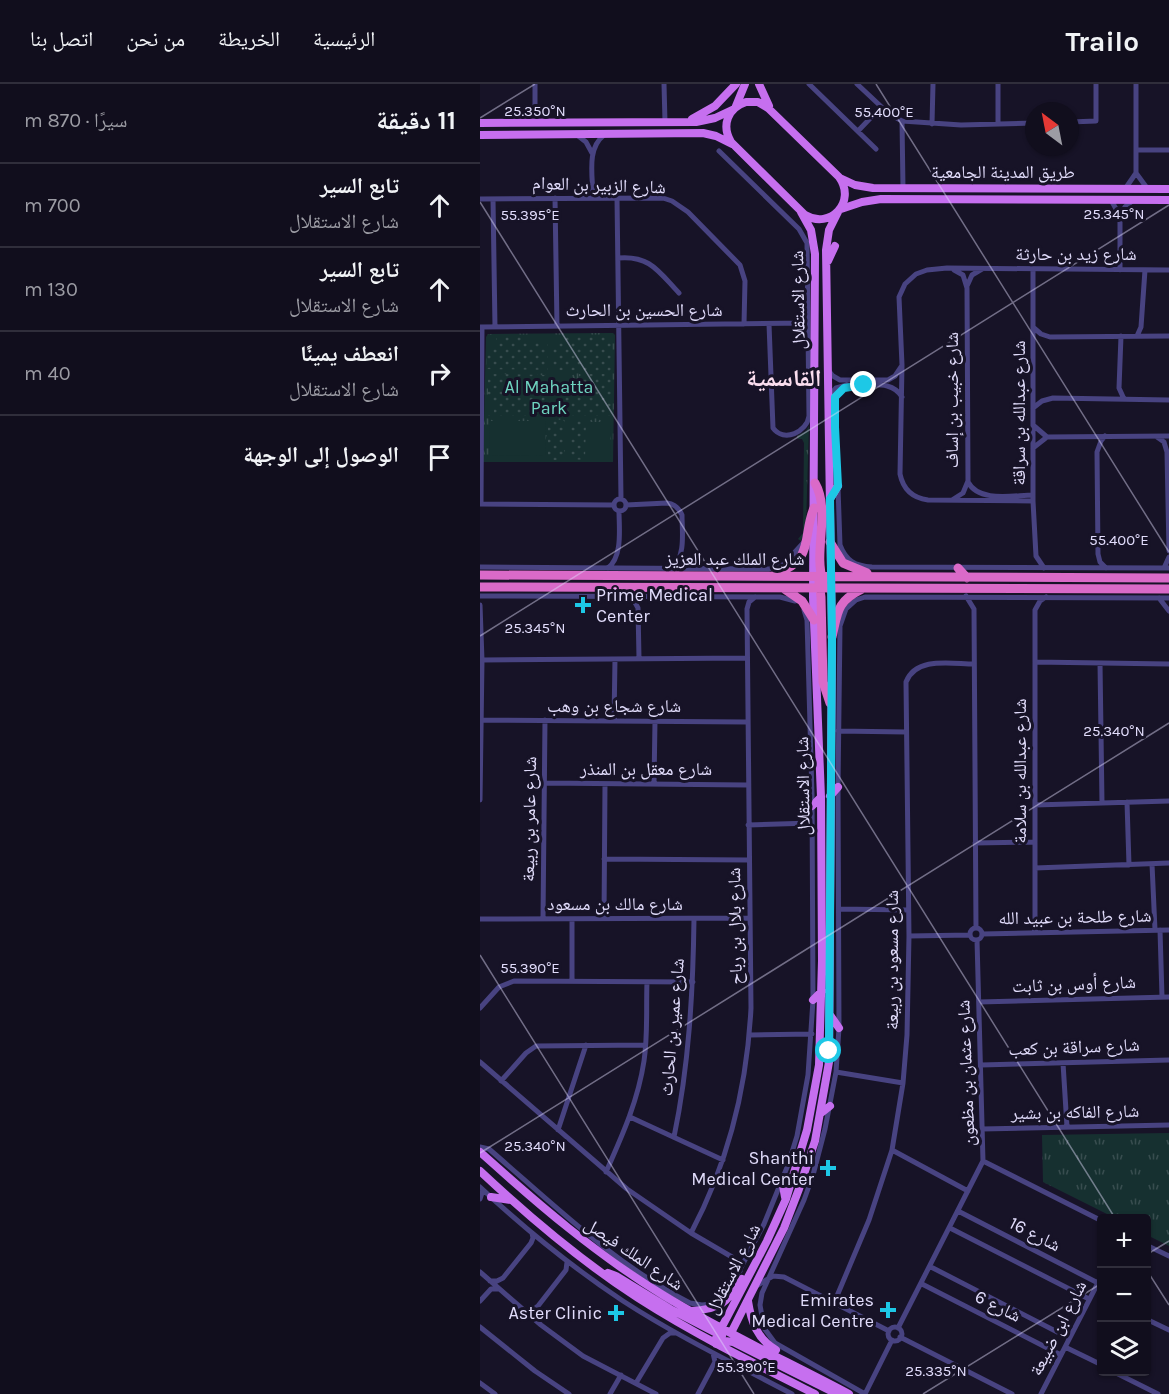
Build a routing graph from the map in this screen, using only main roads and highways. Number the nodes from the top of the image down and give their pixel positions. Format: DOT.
graph roads {
  1 [pos="736,84"];
  2 [pos="746,84"];
  3 [pos="759,84"];
  4 [pos="734,109"];
  5 [pos="773,112"];
  6 [pos="636,122"];
  7 [pos="683,122"];
  8 [pos="480,123"];
  9 [pos="480,135"];
  10 [pos="615,135"];
  11 [pos="735,146"];
  12 [pos="839,177"];
  13 [pos="1169,189"];
  14 [pos="1169,200"];
  15 [pos="839,211"];
  16 [pos="801,212"];
  17 [pos="835,246"];
  18 [pos="815,263"];
  19 [pos="826,264"];
  20 [pos="807,278"];
  21 [pos="827,303"];
  22 [pos="835,310"];
  23 [pos="815,370"];
  24 [pos="808,380"];
  25 [pos="815,483"];
  26 [pos="838,486"];
  27 [pos="830,499"];
  28 [pos="814,508"];
  29 [pos="830,542"];
  30 [pos="541,568"];
  31 [pos="957,568"];
  32 [pos="1168,572"];
  33 [pos="480,575"];
  34 [pos="533,575"];
  35 [pos="765,576"];
  36 [pos="822,576"];
  37 [pos="878,577"];
  38 [pos="967,578"];
  39 [pos="480,587"];
  40 [pos="570,587"];
  41 [pos="734,587"];
  42 [pos="781,587"];
  43 [pos="663,588"];
  44 [pos="822,588"];
  45 [pos="864,588"];
  46 [pos="881,588"];
  47 [pos="1169,589"];
  48 [pos="562,596"];
  49 [pos="650,597"];
  50 [pos="739,597"];
  51 [pos="890,597"];
  52 [pos="811,620"];
  53 [pos="832,637"];
  54 [pos="839,651"];
  55 [pos="830,703"];
  56 [pos="838,787"];
  57 [pos="825,797"];
  58 [pos="812,806"];
  59 [pos="830,846"];
  60 [pos="838,856"];
  61 [pos="812,869"];
  62 [pos="821,879"];
  63 [pos="839,940"];
  64 [pos="831,948"];
  65 [pos="822,961"];
  66 [pos="831,978"];
  67 [pos="822,991"];
  68 [pos="813,1000"];
  69 [pos="830,1016"];
  70 [pos="839,1028"];
  71 [pos="830,1106"];
  72 [pos="820,1114"];
  73 [pos="810,1117"];
  74 [pos="807,1131"];
  75 [pos="797,1136"];
  76 [pos="814,1144"];
  77 [pos="480,1152"];
  78 [pos="480,1171"];
  79 [pos="782,1180"];
  80 [pos="799,1189"];
  81 [pos="491,1197"];
  82 [pos="786,1199"];
  83 [pos="511,1200"];
  84 [pos="804,1200"];
  85 [pos="752,1271"];
  86 [pos="748,1300"];
  87 [pos="691,1311"];
  88 [pos="730,1333"];
  89 [pos="717,1337"];
  90 [pos="784,1359"];
  91 [pos="849,1390"];
  92 [pos="837,1391"];
  93 [pos="815,1394"];
  1 -- 7 [label="main road"];
  2 -- 4 [label="main road"];
  3 -- 5 [label="main road"];
  4 -- 5 [label="main road"];
  4 -- 7 [label="main road"];
  4 -- 11 [label="main road"];
  5 -- 12 [label="main road"];
  6 -- 7 [label="main road"];
  6 -- 8 [label="main road"];
  6 -- 10 [label="main road"];
  9 -- 10 [label="main road"];
  10 -- 11 [label="main road"];
  11 -- 16 [label="main road, شارع الاستقلال"];
  12 -- 13 [label="main road, طريق المدينة الجامعية"];
  12 -- 15 [label="main road, شارع الاستقلال"];
  14 -- 15 [label="main road, طريق المدينة الجامعية"];
  15 -- 16 [label="main road, طريق المدينة الجامعية"];
  15 -- 19 [label="main road, شارع الاستقلال"];
  16 -- 18 [label="main road, شارع الاستقلال"];
  17 -- 19 [label="main road"];
  18 -- 20 [label="main road"];
  18 -- 23 [label="main road, شارع الاستقلال"];
  19 -- 21 [label="main road, شارع الاستقلال"];
  21 -- 22 [label="main road"];
  21 -- 27 [label="main road, شارع الاستقلال"];
  23 -- 24 [label="main road"];
  23 -- 25 [label="main road, شارع الاستقلال"];
  25 -- 28 [label="main road, شارع الاستقلال"];
  25 -- 36 [label="highway"];
  26 -- 27 [label="main road"];
  27 -- 29 [label="main road, شارع الاستقلال"];
  28 -- 35 [label="highway"];
  28 -- 36 [label="main road, شارع الاستقلال"];
  29 -- 36 [label="main road, شارع الاستقلال"];
  29 -- 37 [label="highway"];
  30 -- 34 [label="highway"];
  31 -- 38 [label="highway"];
  32 -- 38 [label="highway, شارع الملك عبد العزيز"];
  33 -- 34 [label="highway, شارع الملك عبد العزيز"];
  34 -- 35 [label="highway, شارع الملك عبد العزيز"];
  35 -- 36 [label="highway, شارع الملك عبد العزيز"];
  36 -- 37 [label="highway, شارع الملك عبد العزيز"];
  36 -- 44 [label="highway"];
  36 -- 44 [label="main road, شارع الاستقلال"];
  37 -- 38 [label="highway, شارع الملك عبد العزيز"];
  39 -- 40 [label="highway, شارع الملك عبد العزيز"];
  40 -- 43 [label="highway, شارع الملك عبد العزيز"];
  40 -- 48 [label="highway"];
  41 -- 42 [label="highway, شارع الملك عبد العزيز"];
  41 -- 43 [label="highway, شارع الملك عبد العزيز"];
  41 -- 50 [label="highway"];
  42 -- 44 [label="highway, شارع الملك عبد العزيز"];
  42 -- 52 [label="highway"];
  43 -- 49 [label="highway"];
  44 -- 45 [label="highway, شارع الملك عبد العزيز"];
  44 -- 52 [label="main road, شارع الاستقلال"];
  44 -- 53 [label="main road, شارع الاستقلال"];
  44 -- 55 [label="highway"];
  45 -- 46 [label="highway, شارع الملك عبد العزيز"];
  45 -- 53 [label="highway"];
  46 -- 47 [label="highway, شارع الملك عبد العزيز"];
  46 -- 51 [label="highway"];
  52 -- 57 [label="main road, شارع الاستقلال"];
  53 -- 54 [label="main road"];
  53 -- 55 [label="main road, شارع الاستقلال"];
  55 -- 57 [label="main road, شارع الاستقلال"];
  56 -- 57 [label="main road"];
  57 -- 58 [label="main road"];
  57 -- 59 [label="main road, شارع الاستقلال"];
  57 -- 62 [label="main road, شارع الاستقلال"];
  59 -- 60 [label="main road"];
  59 -- 64 [label="main road, شارع الاستقلال"];
  61 -- 62 [label="main road"];
  62 -- 65 [label="main road, شارع الاستقلال"];
  63 -- 64 [label="main road"];
  64 -- 66 [label="main road, شارع الاستقلال"];
  65 -- 66 [label="main road"];
  65 -- 67 [label="main road, شارع الاستقلال"];
  66 -- 69 [label="main road, شارع الاستقلال"];
  67 -- 68 [label="main road"];
  67 -- 73 [label="main road, شارع الاستقلال"];
  69 -- 70 [label="main road"];
  69 -- 72 [label="main road, شارع الاستقلال"];
  71 -- 72 [label="main road"];
  72 -- 76 [label="main road, شارع الاستقلال"];
  73 -- 74 [label="main road, شارع الاستقلال"];
  73 -- 76 [label="main road"];
  74 -- 75 [label="main road"];
  74 -- 82 [label="main road, شارع الاستقلال"];
  76 -- 80 [label="main road, شارع الاستقلال"];
  77 -- 87 [label="main road, شارع الملك فيصل"];
  78 -- 83 [label="main road, شارع الملك فيصل"];
  79 -- 82 [label="main road"];
  80 -- 84 [label="main road"];
  80 -- 86 [label="main road, شارع الاستقلال"];
  81 -- 83 [label="main road"];
  82 -- 85 [label="main road, شارع الاستقلال"];
  83 -- 89 [label="main road, شارع الملك فيصل"];
  85 -- 87 [label="main road"];
  85 -- 89 [label="main road, شارع الاستقلال"];
  86 -- 88 [label="main road, شارع الاستقلال"];
  86 -- 90 [label="main road"];
  87 -- 89 [label="main road, شارع الملك فيصل"];
  88 -- 89 [label="main road, شارع الملك فيصل"];
  88 -- 90 [label="main road, شارع الملك فيصل"];
  89 -- 92 [label="main road"];
  89 -- 93 [label="main road, شارع الملك فيصل"];
  90 -- 92 [label="main road, شارع الملك فيصل"];
  91 -- 92 [label="main road, شارع الملك فيصل"];
}
